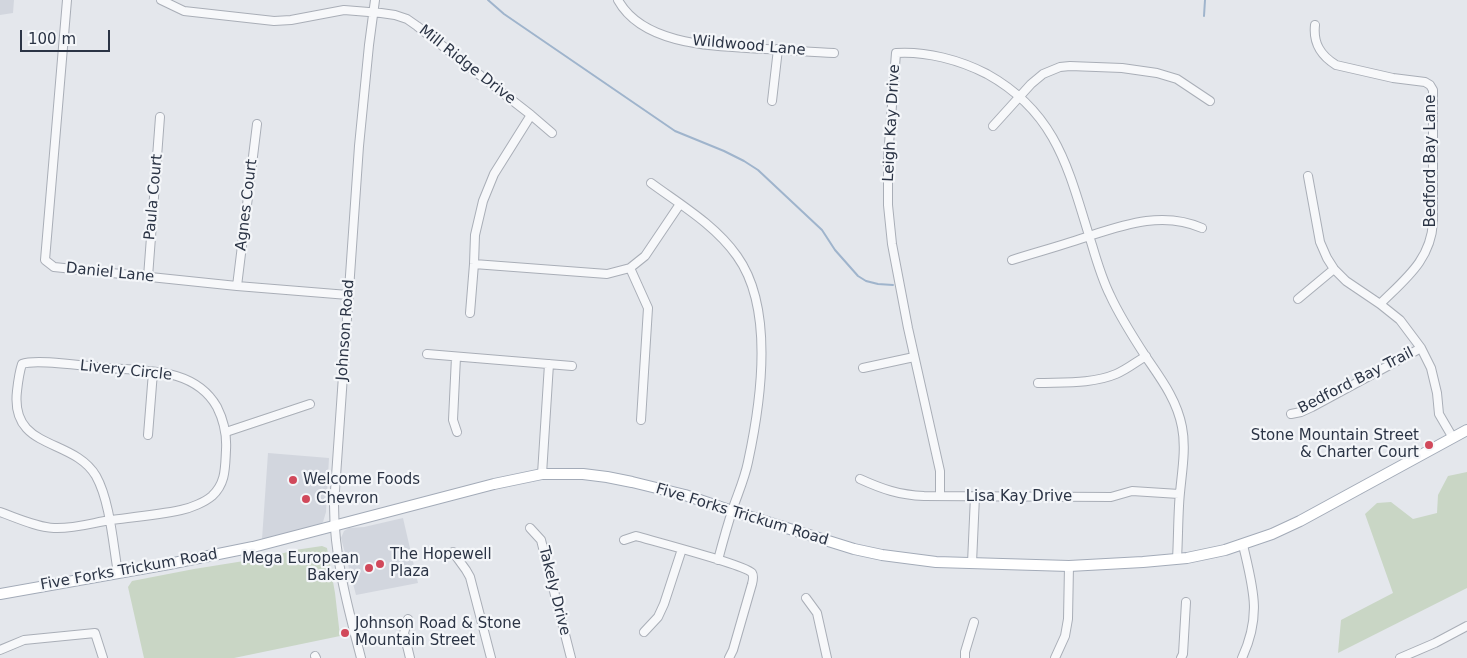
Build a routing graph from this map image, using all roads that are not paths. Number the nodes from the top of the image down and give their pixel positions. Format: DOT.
graph roads {
  1 [pos="67,0"];
  2 [pos="161,0"];
  3 [pos="375,0"];
  4 [pos="618,0"];
  5 [pos="374,12"];
  6 [pos="1315,25"];
  7 [pos="778,49"];
  8 [pos="834,53"];
  9 [pos="1020,96"];
  10 [pos="772,101"];
  11 [pos="1210,101"];
  12 [pos="531,115"];
  13 [pos="160,117"];
  14 [pos="257,124"];
  15 [pos="993,126"];
  16 [pos="552,133"];
  17 [pos="1308,176"];
  18 [pos="651,183"];
  19 [pos="680,204"];
  20 [pos="1202,228"];
  21 [pos="1089,237"];
  22 [pos="1012,260"];
  23 [pos="474,264"];
  24 [pos="630,268"];
  25 [pos="1334,269"];
  26 [pos="148,277"];
  27 [pos="238,286"];
  28 [pos="348,295"];
  29 [pos="1298,299"];
  30 [pos="1380,304"];
  31 [pos="470,313"];
  32 [pos="1421,348"];
  33 [pos="427,354"];
  34 [pos="1146,356"];
  35 [pos="456,357"];
  36 [pos="914,357"];
  37 [pos="549,364"];
  38 [pos="572,366"];
  39 [pos="863,368"];
  40 [pos="153,372"];
  41 [pos="1038,383"];
  42 [pos="310,404"];
  43 [pos="1291,414"];
  44 [pos="641,420"];
  45 [pos="1467,430"];
  46 [pos="226,432"];
  47 [pos="457,432"];
  48 [pos="148,435"];
  49 [pos="1453,438"];
  50 [pos="542,474"];
  51 [pos="860,479"];
  52 [pos="1180,494"];
  53 [pos="940,496"];
  54 [pos="975,496"];
  55 [pos="732,511"];
  56 [pos="0,512"];
  57 [pos="109,520"];
  58 [pos="334,526"];
  59 [pos="530,528"];
  60 [pos="624,540"];
  61 [pos="1243,545"];
  62 [pos="682,549"];
  63 [pos="453,552"];
  64 [pos="1177,559"];
  65 [pos="718,560"];
  66 [pos="972,563"];
  67 [pos="1069,566"];
  68 [pos="118,573"];
  69 [pos="0,594"];
  70 [pos="806,598"];
  71 [pos="1186,602"];
  72 [pos="408,618"];
  73 [pos="974,622"];
  74 [pos="1467,626"];
  75 [pos="644,632"];
  76 [pos="0,650"];
  77 [pos="103,658"];
  78 [pos="361,658"];
  79 [pos="410,658"];
  80 [pos="491,658"];
  81 [pos="571,658"];
  82 [pos="729,658"];
  83 [pos="826,658"];
  84 [pos="965,658"];
  85 [pos="1055,658"];
  86 [pos="1181,658"];
  87 [pos="1242,658"];
  88 [pos="1400,658"];
  1 -- 26 [label="street, Daniel Lane"];
  2 -- 5 [label="street"];
  3 -- 5 [label="street, Johnson Road"];
  4 -- 7 [label="street, Wildwood Lane"];
  5 -- 12 [label="street, Mill Ridge Drive"];
  5 -- 28 [label="street, Johnson Road"];
  6 -- 30 [label="street, Bedford Bay Lane"];
  7 -- 8 [label="street, Wildwood Lane"];
  7 -- 10 [label="street"];
  9 -- 11 [label="street"];
  9 -- 15 [label="street"];
  9 -- 21 [label="street, Leigh Kay Drive"];
  9 -- 36 [label="street, Leigh Kay Drive"];
  12 -- 16 [label="street, Mill Ridge Drive"];
  12 -- 23 [label="street"];
  13 -- 26 [label="street, Paula Court"];
  14 -- 27 [label="street, Agnes Court"];
  17 -- 25 [label="street"];
  18 -- 19 [label="street"];
  19 -- 24 [label="street"];
  19 -- 55 [label="street"];
  20 -- 21 [label="street"];
  21 -- 22 [label="street"];
  21 -- 34 [label="street, Leigh Kay Drive"];
  23 -- 24 [label="street"];
  23 -- 31 [label="street"];
  24 -- 44 [label="street"];
  25 -- 29 [label="street"];
  25 -- 30 [label="street"];
  26 -- 27 [label="street, Daniel Lane"];
  27 -- 28 [label="street, Daniel Lane"];
  28 -- 58 [label="street, Johnson Road"];
  30 -- 32 [label="street"];
  32 -- 43 [label="street, Bedford Bay Trail"];
  32 -- 49 [label="street"];
  33 -- 35 [label="street"];
  34 -- 41 [label="street"];
  34 -- 52 [label="street, Leigh Kay Drive"];
  35 -- 37 [label="street"];
  35 -- 47 [label="street"];
  36 -- 39 [label="street"];
  36 -- 53 [label="street, Leigh Kay Drive"];
  37 -- 38 [label="street"];
  37 -- 50 [label="street"];
  40 -- 46 [label="street, Livery Circle"];
  40 -- 48 [label="street"];
  40 -- 57 [label="street, Livery Circle"];
  42 -- 46 [label="street"];
  45 -- 49 [label="main road, Five Forks Trickum Road"];
  46 -- 57 [label="street, Livery Circle"];
  49 -- 61 [label="main road, Five Forks Trickum Road"];
  50 -- 55 [label="main road, Five Forks Trickum Road"];
  50 -- 58 [label="main road, Five Forks Trickum Road"];
  51 -- 53 [label="street, Lisa Kay Drive"];
  52 -- 54 [label="street, Lisa Kay Drive"];
  52 -- 64 [label="street, Leigh Kay Drive"];
  53 -- 54 [label="street, Lisa Kay Drive"];
  54 -- 66 [label="street"];
  55 -- 65 [label="street"];
  55 -- 66 [label="main road, Five Forks Trickum Road"];
  56 -- 57 [label="street, Livery Circle"];
  57 -- 68 [label="street, Livery Circle"];
  58 -- 68 [label="main road, Five Forks Trickum Road"];
  58 -- 78 [label="street, Johnson Road"];
  59 -- 81 [label="street, Takely Drive"];
  60 -- 62 [label="street"];
  61 -- 64 [label="main road, Five Forks Trickum Road"];
  61 -- 87 [label="street"];
  62 -- 65 [label="street"];
  62 -- 75 [label="street"];
  63 -- 80 [label="street"];
  64 -- 67 [label="main road, Five Forks Trickum Road"];
  65 -- 82 [label="street"];
  66 -- 67 [label="main road, Five Forks Trickum Road"];
  67 -- 85 [label="street"];
  68 -- 69 [label="main road, Five Forks Trickum Road"];
  70 -- 83 [label="street"];
  71 -- 86 [label="street"];
  72 -- 79 [label="street"];
  73 -- 84 [label="street"];
  74 -- 88 [label="street"];
  76 -- 77 [label="street"];
}
